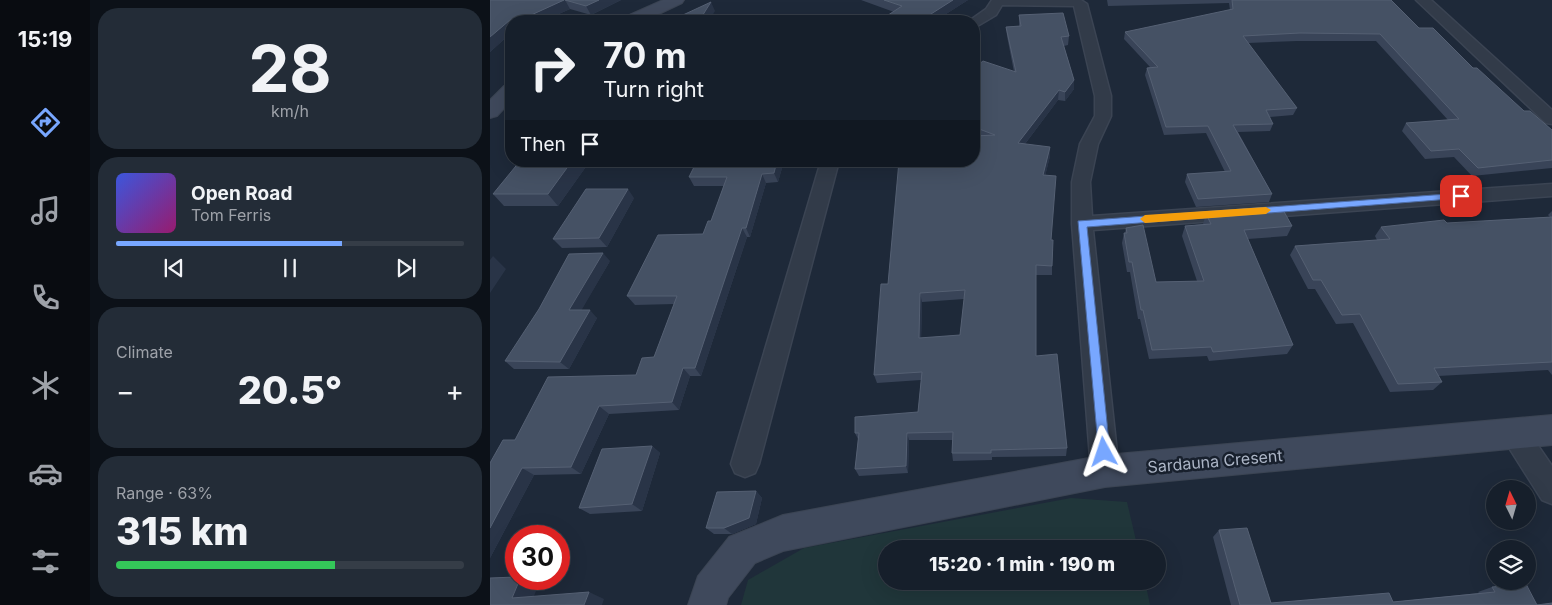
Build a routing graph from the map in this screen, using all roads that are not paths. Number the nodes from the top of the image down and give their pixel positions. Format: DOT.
graph roads {
  1 [pos="676,0"];
  2 [pos="999,0"];
  3 [pos="1423,0"];
  4 [pos="644,15"];
  5 [pos="980,20"];
  6 [pos="505,96"];
  7 [pos="490,112"];
  8 [pos="1552,119"];
  9 [pos="828,167"];
  10 [pos="1552,190"];
  11 [pos="1082,224"];
  12 [pos="1552,430"];
  13 [pos="1515,434"];
  14 [pos="745,464"];
  15 [pos="1105,471"];
  16 [pos="1552,490"];
  17 [pos="707,605"];
  1 -- 4 [label="street"];
  2 -- 5 [label="street"];
  2 -- 11 [label="street"];
  3 -- 8 [label="street"];
  6 -- 7 [label="street"];
  9 -- 14 [label="street"];
  10 -- 11 [label="street"];
  11 -- 15 [label="street"];
  12 -- 13 [label="street, Sardauna Cresent"];
  13 -- 15 [label="street, Sardauna Cresent"];
  13 -- 16 [label="street"];
  15 -- 17 [label="street, Sardauna Cresent"];
}
